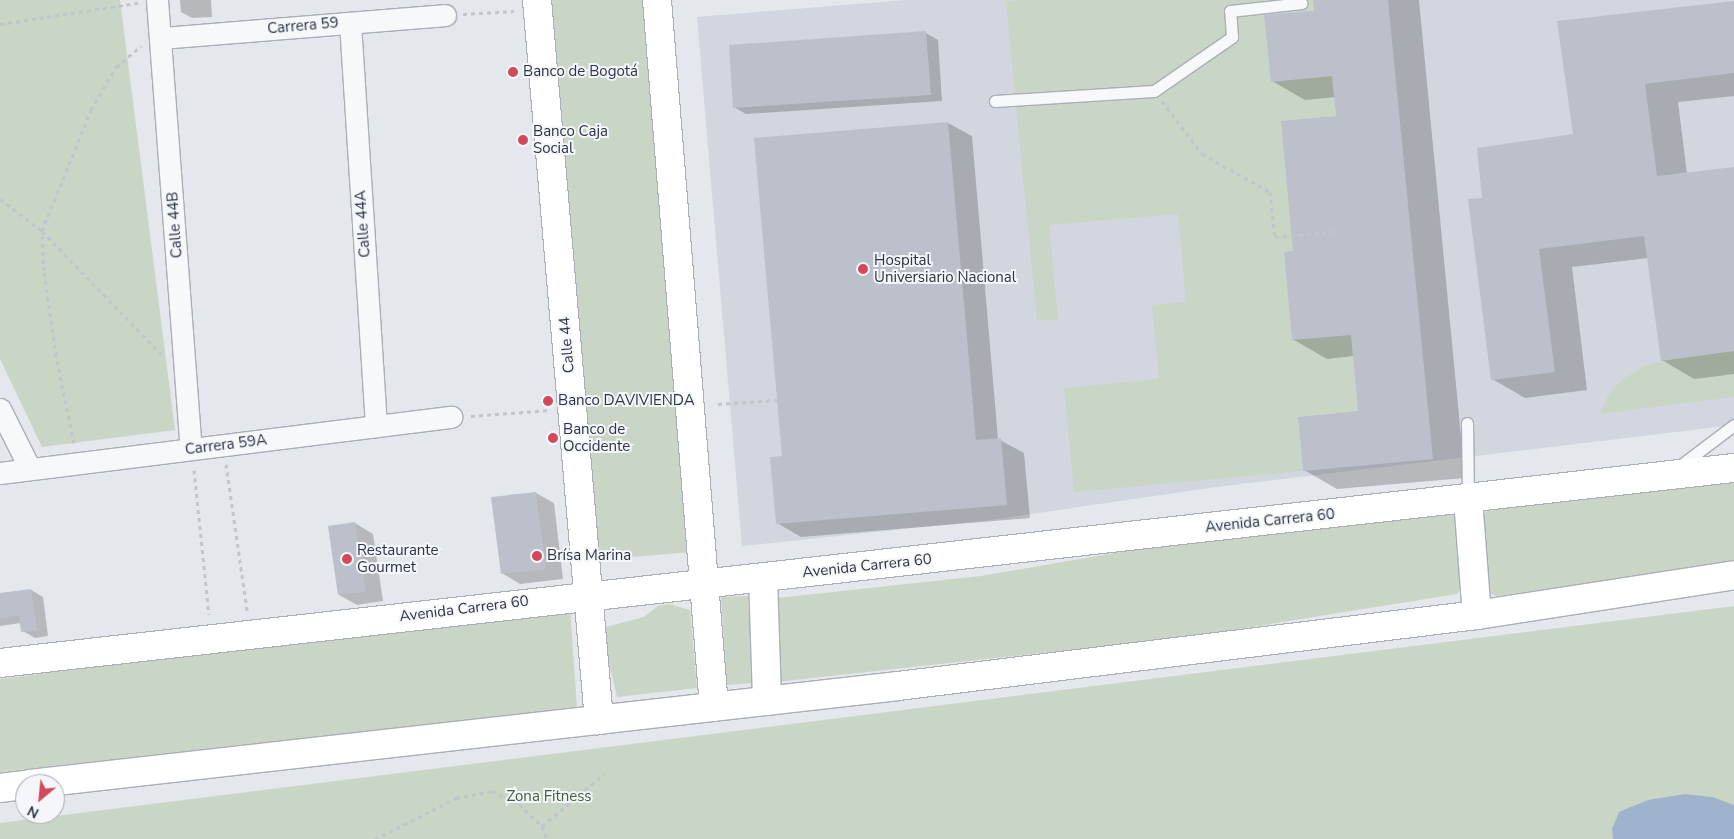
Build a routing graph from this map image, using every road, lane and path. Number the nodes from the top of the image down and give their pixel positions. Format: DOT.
graph roads {
  1 [pos="157,0"];
  2 [pos="657,0"];
  3 [pos="1302,3"];
  4 [pos="530,5"];
  5 [pos="445,15"];
  6 [pos="350,23"];
  7 [pos="0,24"];
  8 [pos="161,38"];
  9 [pos="1154,91"];
  10 [pos="995,101"];
  11 [pos="0,199"];
  12 [pos="42,231"];
  13 [pos="1339,231"];
  14 [pos="186,380"];
  15 [pos="777,400"];
  16 [pos="718,404"];
  17 [pos="0,409"];
  18 [pos="555,409"];
  19 [pos="452,417"];
  20 [pos="1467,423"];
  21 [pos="1734,425"];
  22 [pos="376,426"];
  23 [pos="223,446"];
  24 [pos="191,449"];
  25 [pos="78,464"];
  26 [pos="1734,468"];
  27 [pos="30,470"];
  28 [pos="0,473"];
  29 [pos="1666,476"];
  30 [pos="1468,499"];
  31 [pos="1734,575"];
  32 [pos="763,578"];
  33 [pos="704,583"];
  34 [pos="589,594"];
  35 [pos="247,610"];
  36 [pos="209,614"];
  37 [pos="1477,615"];
  38 [pos="0,663"];
  39 [pos="767,701"];
  40 [pos="714,706"];
  41 [pos="599,720"];
  42 [pos="605,773"];
  43 [pos="65,780"];
  44 [pos="15,786"];
  45 [pos="0,788"];
  46 [pos="542,826"];
  47 [pos="374,839"];
  48 [pos="547,839"];
  1 -- 7 [label="path"];
  1 -- 8 [label="street, Calle 44B"];
  2 -- 33 [label="main road"];
  3 -- 9 [label="lane"];
  4 -- 5 [label="path"];
  4 -- 34 [label="main road, Calle 44"];
  5 -- 6 [label="street, Carrera 59"];
  6 -- 8 [label="street, Carrera 59"];
  6 -- 22 [label="street, Calle 44A"];
  8 -- 12 [label="path"];
  8 -- 14 [label="street, Calle 44B"];
  9 -- 10 [label="lane"];
  9 -- 13 [label="path"];
  11 -- 12 [label="path"];
  12 -- 14 [label="path"];
  12 -- 25 [label="path"];
  14 -- 24 [label="street, Calle 44B"];
  15 -- 16 [label="path"];
  17 -- 27 [label="street"];
  18 -- 19 [label="path"];
  19 -- 22 [label="street, Carrera 59A"];
  20 -- 30 [label="lane"];
  21 -- 29 [label="lane"];
  22 -- 23 [label="street, Carrera 59A"];
  23 -- 24 [label="street, Carrera 59A"];
  23 -- 35 [label="path"];
  24 -- 25 [label="street, Carrera 59A"];
  24 -- 36 [label="path"];
  25 -- 27 [label="street, Carrera 59A"];
  26 -- 29 [label="main road, Avenida Carrera 60"];
  27 -- 28 [label="street, Carrera 59A"];
  29 -- 30 [label="main road, Avenida Carrera 60"];
  30 -- 32 [label="main road, Avenida Carrera 60"];
  30 -- 37 [label="main road"];
  31 -- 37 [label="main road"];
  32 -- 33 [label="main road, Avenida Carrera 60"];
  32 -- 39 [label="main road"];
  33 -- 34 [label="main road, Avenida Carrera 60"];
  33 -- 40 [label="main road"];
  34 -- 38 [label="main road, Avenida Carrera 60"];
  34 -- 41 [label="main road, Calle 44"];
  37 -- 39 [label="main road"];
  39 -- 40 [label="main road"];
  40 -- 41 [label="main road"];
  41 -- 43 [label="main road"];
  42 -- 46 [label="path"];
  44 -- 45 [label="main road"];
  46 -- 47 [label="path"];
  46 -- 48 [label="path"];
}
